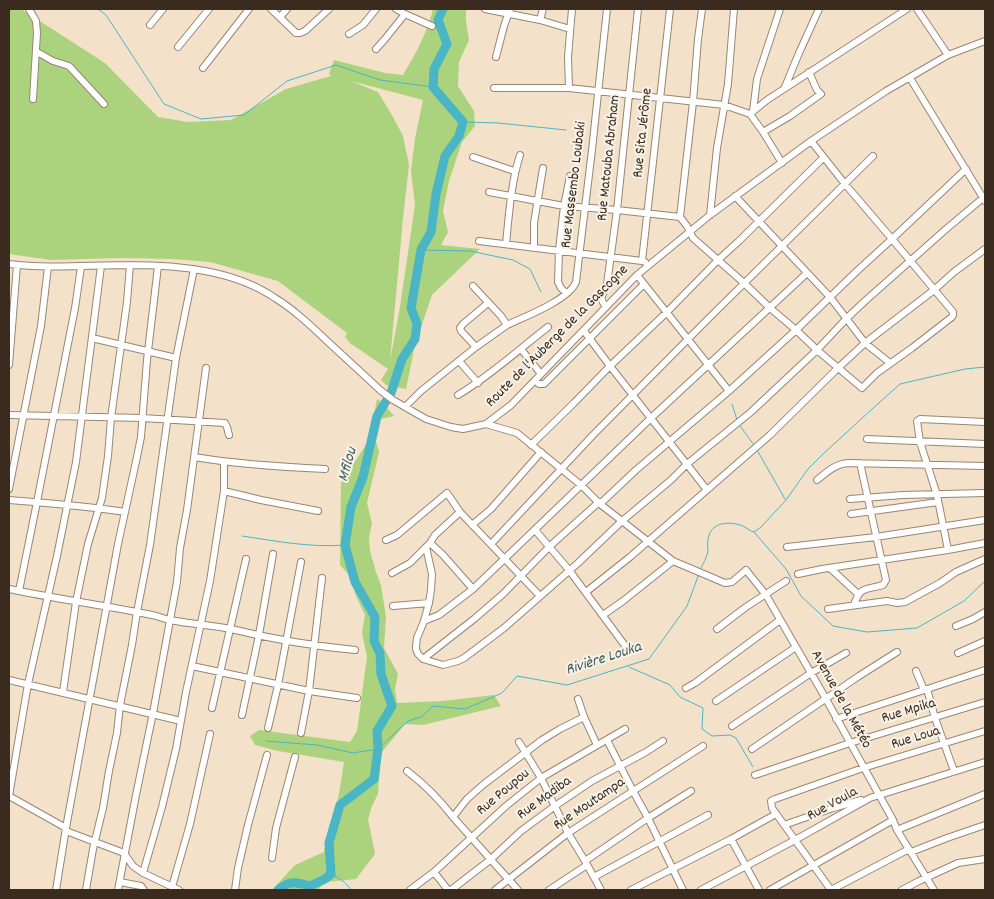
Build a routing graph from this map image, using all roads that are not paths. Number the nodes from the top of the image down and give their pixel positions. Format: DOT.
graph roads {
  1 [pos="28,9"];
  2 [pos="163,9"];
  3 [pos="209,9"];
  4 [pos="249,9"];
  5 [pos="271,9"];
  6 [pos="287,9"];
  7 [pos="329,9"];
  8 [pos="376,9"];
  9 [pos="396,9"];
  10 [pos="485,9"];
  11 [pos="543,9"];
  12 [pos="572,9"];
  13 [pos="607,9"];
  14 [pos="638,9"];
  15 [pos="670,9"];
  16 [pos="702,9"];
  17 [pos="734,9"];
  18 [pos="780,9"];
  19 [pos="819,9"];
  20 [pos="907,9"];
  21 [pos="917,9"];
  22 [pos="509,11"];
  23 [pos="405,14"];
  24 [pos="280,17"];
  25 [pos="540,20"];
  26 [pos="150,24"];
  27 [pos="432,26"];
  28 [pos="570,29"];
  29 [pos="349,34"];
  30 [pos="985,42"];
  31 [pos="178,47"];
  32 [pos="376,49"];
  33 [pos="36,52"];
  34 [pos="948,55"];
  35 [pos="496,58"];
  36 [pos="203,68"];
  37 [pos="809,72"];
  38 [pos="910,78"];
  39 [pos="494,88"];
  40 [pos="569,88"];
  41 [pos="785,88"];
  42 [pos="599,92"];
  43 [pos="629,95"];
  44 [pos="33,99"];
  45 [pos="660,99"];
  46 [pos="693,102"];
  47 [pos="104,104"];
  48 [pos="724,105"];
  49 [pos="752,113"];
  50 [pos="763,132"];
  51 [pos="811,141"];
  52 [pos="520,155"];
  53 [pos="874,156"];
  54 [pos="472,157"];
  55 [pos="823,158"];
  56 [pos="782,162"];
  57 [pos="543,168"];
  58 [pos="966,170"];
  59 [pos="514,171"];
  60 [pos="570,176"];
  61 [pos="845,184"];
  62 [pos="488,192"];
  63 [pos="735,196"];
  64 [pos="511,197"];
  65 [pos="984,200"];
  66 [pos="538,202"];
  67 [pos="564,206"];
  68 [pos="585,207"];
  69 [pos="617,210"];
  70 [pos="648,213"];
  71 [pos="710,215"];
  72 [pos="680,217"];
  73 [pos="759,222"];
  74 [pos="690,231"];
  75 [pos="892,239"];
  76 [pos="479,241"];
  77 [pos="506,244"];
  78 [pos="534,247"];
  79 [pos="782,247"];
  80 [pos="985,249"];
  81 [pos="559,250"];
  82 [pos="579,252"];
  83 [pos="610,256"];
  84 [pos="718,260"];
  85 [pos="642,261"];
  86 [pos="910,261"];
  87 [pos="9,264"];
  88 [pos="651,264"];
  89 [pos="17,265"];
  90 [pos="130,265"];
  91 [pos="101,266"];
  92 [pos="158,266"];
  93 [pos="48,267"];
  94 [pos="81,267"];
  95 [pos="194,269"];
  96 [pos="807,274"];
  97 [pos="637,275"];
  98 [pos="744,283"];
  99 [pos="644,284"];
  100 [pos="473,286"];
  101 [pos="934,290"];
  102 [pos="566,293"];
  103 [pos="830,297"];
  104 [pos="488,303"];
  105 [pos="606,307"];
  106 [pos="770,308"];
  107 [pos="666,313"];
  108 [pos="847,318"];
  109 [pos="507,325"];
  110 [pos="548,327"];
  111 [pos="796,330"];
  112 [pos="584,332"];
  113 [pos="92,338"];
  114 [pos="589,338"];
  115 [pos="688,340"];
  116 [pos="865,343"];
  117 [pos="122,344"];
  118 [pos="476,348"];
  119 [pos="521,348"];
  120 [pos="817,350"];
  121 [pos="149,351"];
  122 [pos="563,353"];
  123 [pos="176,358"];
  124 [pos="568,360"];
  125 [pos="459,361"];
  126 [pos="890,363"];
  127 [pos="9,365"];
  128 [pos="708,365"];
  129 [pos="610,366"];
  130 [pos="206,368"];
  131 [pos="838,368"];
  132 [pos="543,372"];
  133 [pos="551,377"];
  134 [pos="535,380"];
  135 [pos="478,382"];
  136 [pos="729,391"];
  137 [pos="458,395"];
  138 [pos="632,395"];
  139 [pos="406,407"];
  140 [pos="9,414"];
  141 [pos="24,415"];
  142 [pos="54,416"];
  143 [pos="82,417"];
  144 [pos="111,418"];
  145 [pos="142,418"];
  146 [pos="651,418"];
  147 [pos="168,419"];
  148 [pos="198,422"];
  149 [pos="985,422"];
  150 [pos="486,424"];
  151 [pos="229,435"];
  152 [pos="867,439"];
  153 [pos="669,442"];
  154 [pos="920,442"];
  155 [pos="985,444"];
  156 [pos="531,445"];
  157 [pos="541,452"];
  158 [pos="194,458"];
  159 [pos="224,462"];
  160 [pos="860,463"];
  161 [pos="687,464"];
  162 [pos="928,465"];
  163 [pos="985,466"];
  164 [pos="326,469"];
  165 [pos="561,469"];
  166 [pos="816,480"];
  167 [pos="581,486"];
  168 [pos="9,489"];
  169 [pos="707,490"];
  170 [pos="224,491"];
  171 [pos="985,493"];
  172 [pos="937,495"];
  173 [pos="868,498"];
  174 [pos="850,499"];
  175 [pos="9,500"];
  176 [pos="38,502"];
  177 [pos="938,502"];
  178 [pos="600,503"];
  179 [pos="67,504"];
  180 [pos="100,508"];
  181 [pos="318,511"];
  182 [pos="125,512"];
  183 [pos="460,512"];
  184 [pos="871,512"];
  185 [pos="851,514"];
  186 [pos="985,520"];
  187 [pos="622,521"];
  188 [pos="472,525"];
  189 [pos="942,526"];
  190 [pos="535,530"];
  191 [pos="876,537"];
  192 [pos="386,540"];
  193 [pos="647,542"];
  194 [pos="491,544"];
  195 [pos="985,544"];
  196 [pos="428,545"];
  197 [pos="550,546"];
  198 [pos="787,548"];
  199 [pos="948,550"];
  200 [pos="273,554"];
  201 [pos="505,558"];
  202 [pos="246,559"];
  203 [pos="985,559"];
  204 [pos="881,560"];
  205 [pos="673,561"];
  206 [pos="300,562"];
  207 [pos="830,568"];
  208 [pos="569,570"];
  209 [pos="392,573"];
  210 [pos="798,574"];
  211 [pos="521,576"];
  212 [pos="322,578"];
  213 [pos="786,581"];
  214 [pos="9,588"];
  215 [pos="473,589"];
  216 [pos="19,591"];
  217 [pos="586,592"];
  218 [pos="858,594"];
  219 [pos="766,595"];
  220 [pos="540,596"];
  221 [pos="48,597"];
  222 [pos="76,602"];
  223 [pos="429,603"];
  224 [pos="854,605"];
  225 [pos="108,606"];
  226 [pos="393,606"];
  227 [pos="828,609"];
  228 [pos="137,612"];
  229 [pos="985,612"];
  230 [pos="603,614"];
  231 [pos="170,620"];
  232 [pos="780,620"];
  233 [pos="424,622"];
  234 [pos="200,624"];
  235 [pos="956,626"];
  236 [pos="230,629"];
  237 [pos="717,629"];
  238 [pos="259,635"];
  239 [pos="286,640"];
  240 [pos="985,641"];
  241 [pos="315,646"];
  242 [pos="626,647"];
  243 [pos="796,647"];
  244 [pos="355,650"];
  245 [pos="897,652"];
  246 [pos="846,653"];
  247 [pos="958,653"];
  248 [pos="423,659"];
  249 [pos="192,666"];
  250 [pos="985,670"];
  251 [pos="916,671"];
  252 [pos="221,672"];
  253 [pos="811,673"];
  254 [pos="249,678"];
  255 [pos="9,680"];
  256 [pos="28,684"];
  257 [pos="278,685"];
  258 [pos="686,688"];
  259 [pos="926,690"];
  260 [pos="309,691"];
  261 [pos="62,692"];
  262 [pos="90,698"];
  263 [pos="357,698"];
  264 [pos="578,700"];
  265 [pos="826,700"];
  266 [pos="716,701"];
  267 [pos="985,702"];
  268 [pos="120,705"];
  269 [pos="212,708"];
  270 [pos="153,714"];
  271 [pos="242,714"];
  272 [pos="584,717"];
  273 [pos="935,718"];
  274 [pos="836,720"];
  275 [pos="181,721"];
  276 [pos="732,726"];
  277 [pos="268,728"];
  278 [pos="625,729"];
  279 [pos="985,731"];
  280 [pos="301,733"];
  281 [pos="210,734"];
  282 [pos="607,740"];
  283 [pos="663,741"];
  284 [pos="519,742"];
  285 [pos="850,744"];
  286 [pos="945,744"];
  287 [pos="597,745"];
  288 [pos="703,746"];
  289 [pos="752,749"];
  290 [pos="525,753"];
  291 [pos="267,755"];
  292 [pos="295,758"];
  293 [pos="985,762"];
  294 [pos="619,766"];
  295 [pos="863,768"];
  296 [pos="407,771"];
  297 [pos="954,771"];
  298 [pos="755,776"];
  299 [pos="541,778"];
  300 [pos="632,791"];
  301 [pos="690,791"];
  302 [pos="985,794"];
  303 [pos="878,795"];
  304 [pos="9,796"];
  305 [pos="870,798"];
  306 [pos="555,806"];
  307 [pos="776,814"];
  308 [pos="708,815"];
  309 [pos="453,817"];
  310 [pos="648,818"];
  311 [pos="893,820"];
  312 [pos="784,825"];
  313 [pos="985,825"];
  314 [pos="66,830"];
  315 [pos="897,830"];
  316 [pos="568,833"];
  317 [pos="471,837"];
  318 [pos="731,839"];
  319 [pos="795,840"];
  320 [pos="95,842"];
  321 [pos="659,842"];
  322 [pos="910,851"];
  323 [pos="124,853"];
  324 [pos="272,858"];
  325 [pos="985,859"];
  326 [pos="490,860"];
  327 [pos="586,863"];
  328 [pos="812,865"];
  329 [pos="747,866"];
  330 [pos="673,870"];
  331 [pos="434,872"];
  332 [pos="143,873"];
  333 [pos="594,877"];
  334 [pos="926,878"];
  335 [pos="509,880"];
  336 [pos="120,882"];
  337 [pos="172,887"];
  338 [pos="56,890"];
  339 [pos="86,890"];
  340 [pos="118,890"];
  341 [pos="144,890"];
  342 [pos="179,890"];
  343 [pos="235,890"];
  344 [pos="410,890"];
  345 [pos="450,890"];
  346 [pos="495,890"];
  347 [pos="518,890"];
  348 [pos="549,890"];
  349 [pos="601,890"];
  350 [pos="632,890"];
  351 [pos="683,890"];
  352 [pos="701,890"];
  353 [pos="759,890"];
  354 [pos="770,890"];
  355 [pos="831,890"];
  356 [pos="902,890"];
  357 [pos="934,890"];
  1 -- 33 [label="street"];
  2 -- 26 [label="street"];
  3 -- 31 [label="street"];
  4 -- 36 [label="street"];
  5 -- 24 [label="street"];
  6 -- 24 [label="street"];
  7 -- 24 [label="street"];
  8 -- 29 [label="street"];
  9 -- 23 [label="street"];
  10 -- 22 [label="street"];
  11 -- 25 [label="street"];
  12 -- 28 [label="street"];
  13 -- 42 [label="street, Rue Massembo Loubaki"];
  14 -- 43 [label="street, Rue Matouba Abraham"];
  15 -- 45 [label="street, Rue Sita Jérôme"];
  16 -- 46 [label="street"];
  17 -- 48 [label="street"];
  18 -- 49 [label="street"];
  19 -- 41 [label="street"];
  20 -- 37 [label="street"];
  21 -- 34 [label="street"];
  22 -- 25 [label="street"];
  22 -- 35 [label="street"];
  23 -- 27 [label="street"];
  23 -- 32 [label="street"];
  25 -- 28 [label="street"];
  28 -- 40 [label="street"];
  30 -- 34 [label="street, Route de l'Auberge de la Gascogne"];
  33 -- 44 [label="street"];
  33 -- 47 [label="street"];
  34 -- 38 [label="street, Route de l'Auberge de la Gascogne"];
  37 -- 41 [label="street"];
  37 -- 50 [label="street"];
  38 -- 51 [label="street, Route de l'Auberge de la Gascogne"];
  38 -- 58 [label="street"];
  39 -- 40 [label="street"];
  40 -- 42 [label="street"];
  41 -- 49 [label="street"];
  42 -- 43 [label="street"];
  42 -- 68 [label="street, Rue Massembo Loubaki"];
  43 -- 45 [label="street"];
  43 -- 69 [label="street, Rue Matouba Abraham"];
  45 -- 46 [label="street"];
  45 -- 70 [label="street, Rue Sita Jérôme"];
  46 -- 48 [label="street"];
  46 -- 72 [label="street"];
  48 -- 49 [label="street"];
  48 -- 71 [label="street"];
  49 -- 50 [label="street"];
  50 -- 56 [label="street"];
  51 -- 55 [label="street"];
  51 -- 56 [label="street, Route de l'Auberge de la Gascogne"];
  52 -- 59 [label="street"];
  53 -- 61 [label="street"];
  54 -- 59 [label="street"];
  55 -- 61 [label="street"];
  55 -- 73 [label="street"];
  56 -- 63 [label="street, Route de l'Auberge de la Gascogne"];
  57 -- 66 [label="street"];
  58 -- 65 [label="street"];
  58 -- 75 [label="street"];
  59 -- 64 [label="street"];
  60 -- 67 [label="street"];
  61 -- 75 [label="street"];
  61 -- 79 [label="street"];
  62 -- 64 [label="street"];
  63 -- 71 [label="street, Route de l'Auberge de la Gascogne"];
  63 -- 73 [label="street"];
  64 -- 66 [label="street"];
  64 -- 77 [label="street"];
  65 -- 86 [label="street"];
  66 -- 67 [label="street"];
  66 -- 78 [label="street"];
  67 -- 68 [label="street"];
  67 -- 81 [label="street"];
  68 -- 69 [label="street"];
  68 -- 82 [label="street, Rue Massembo Loubaki"];
  69 -- 70 [label="street"];
  69 -- 83 [label="street, Rue Matouba Abraham"];
  70 -- 72 [label="street"];
  70 -- 85 [label="street, Rue Sita Jérôme"];
  71 -- 74 [label="street, Route de l'Auberge de la Gascogne"];
  72 -- 74 [label="street"];
  73 -- 79 [label="street"];
  73 -- 84 [label="street"];
  74 -- 84 [label="street"];
  74 -- 88 [label="street, Route de l'Auberge de la Gascogne"];
  75 -- 86 [label="street"];
  75 -- 103 [label="street"];
  76 -- 77 [label="street"];
  77 -- 78 [label="street"];
  78 -- 81 [label="street"];
  79 -- 96 [label="street"];
  79 -- 98 [label="street"];
  80 -- 101 [label="street"];
  81 -- 82 [label="street"];
  81 -- 102 [label="street"];
  82 -- 83 [label="street"];
  82 -- 102 [label="street, Rue Massembo Loubaki"];
  83 -- 85 [label="street"];
  83 -- 105 [label="street, Rue Matouba Abraham"];
  84 -- 98 [label="street"];
  84 -- 107 [label="street"];
  85 -- 88 [label="street"];
  86 -- 101 [label="street"];
  86 -- 108 [label="street"];
  87 -- 89 [label="street, Route de l'Auberge de la Gascogne"];
  88 -- 97 [label="street, Route de l'Auberge de la Gascogne"];
  89 -- 93 [label="street, Route de l'Auberge de la Gascogne"];
  89 -- 127 [label="street"];
  90 -- 91 [label="street, Route de l'Auberge de la Gascogne"];
  90 -- 92 [label="street, Route de l'Auberge de la Gascogne"];
  90 -- 117 [label="street"];
  91 -- 94 [label="street, Route de l'Auberge de la Gascogne"];
  91 -- 113 [label="street"];
  92 -- 95 [label="street, Route de l'Auberge de la Gascogne"];
  92 -- 121 [label="street"];
  93 -- 94 [label="street, Route de l'Auberge de la Gascogne"];
  93 -- 141 [label="street"];
  94 -- 142 [label="street"];
  95 -- 123 [label="street"];
  95 -- 139 [label="street, Route de l'Auberge de la Gascogne"];
  96 -- 103 [label="street"];
  96 -- 106 [label="street"];
  97 -- 99 [label="street"];
  97 -- 105 [label="street, Route de l'Auberge de la Gascogne"];
  98 -- 106 [label="street"];
  98 -- 115 [label="street"];
  99 -- 107 [label="street"];
  99 -- 114 [label="street"];
  100 -- 104 [label="street"];
  101 -- 116 [label="street"];
  101 -- 126 [label="street"];
  102 -- 109 [label="street, Rue Massembo Loubaki"];
  103 -- 108 [label="street"];
  103 -- 111 [label="street"];
  104 -- 109 [label="street"];
  104 -- 118 [label="street"];
  105 -- 112 [label="street, Route de l'Auberge de la Gascogne"];
  106 -- 111 [label="street"];
  106 -- 128 [label="street"];
  107 -- 115 [label="street"];
  107 -- 129 [label="street"];
  108 -- 116 [label="street"];
  108 -- 120 [label="street"];
  109 -- 118 [label="street, Rue Massembo Loubaki"];
  110 -- 119 [label="street"];
  111 -- 120 [label="street"];
  111 -- 136 [label="street"];
  112 -- 114 [label="street"];
  112 -- 122 [label="street, Route de l'Auberge de la Gascogne"];
  113 -- 117 [label="street"];
  113 -- 143 [label="street"];
  114 -- 124 [label="street"];
  114 -- 129 [label="street"];
  115 -- 128 [label="street"];
  115 -- 138 [label="street"];
  116 -- 126 [label="street"];
  116 -- 131 [label="street"];
  117 -- 121 [label="street"];
  117 -- 144 [label="street"];
  118 -- 125 [label="street, Rue Massembo Loubaki"];
  119 -- 132 [label="street"];
  119 -- 135 [label="street"];
  120 -- 131 [label="street"];
  120 -- 161 [label="street"];
  121 -- 123 [label="street"];
  121 -- 145 [label="street"];
  122 -- 124 [label="street"];
  122 -- 132 [label="street, Route de l'Auberge de la Gascogne"];
  123 -- 147 [label="street"];
  124 -- 133 [label="street"];
  125 -- 135 [label="street"];
  125 -- 139 [label="street, Rue Massembo Loubaki"];
  126 -- 131 [label="street"];
  128 -- 136 [label="street"];
  128 -- 146 [label="street"];
  129 -- 138 [label="street"];
  129 -- 156 [label="street"];
  130 -- 148 [label="street"];
  131 -- 169 [label="street"];
  132 -- 133 [label="street"];
  132 -- 134 [label="street, Route de l'Auberge de la Gascogne"];
  133 -- 134 [label="street"];
  134 -- 150 [label="street, Route de l'Auberge de la Gascogne"];
  135 -- 137 [label="street"];
  136 -- 153 [label="street"];
  138 -- 146 [label="street"];
  138 -- 165 [label="street"];
  139 -- 150 [label="street, Route de l'Auberge de la Gascogne"];
  140 -- 141 [label="street"];
  141 -- 142 [label="street"];
  141 -- 168 [label="street"];
  142 -- 143 [label="street"];
  142 -- 176 [label="street"];
  143 -- 144 [label="street"];
  143 -- 179 [label="street"];
  144 -- 145 [label="street"];
  144 -- 180 [label="street"];
  145 -- 147 [label="street"];
  145 -- 182 [label="street"];
  146 -- 153 [label="street"];
  146 -- 167 [label="street"];
  147 -- 148 [label="street"];
  147 -- 228 [label="street"];
  148 -- 151 [label="street"];
  148 -- 158 [label="street"];
  149 -- 154 [label="street"];
  150 -- 156 [label="street, Avenue de la Météo"];
  152 -- 154 [label="street"];
  153 -- 161 [label="street"];
  153 -- 178 [label="street"];
  154 -- 155 [label="street"];
  154 -- 162 [label="street"];
  156 -- 157 [label="street, Avenue de la Météo"];
  157 -- 165 [label="street, Avenue de la Météo"];
  157 -- 188 [label="street"];
  158 -- 159 [label="street"];
  158 -- 231 [label="street"];
  159 -- 164 [label="street"];
  159 -- 170 [label="street"];
  160 -- 162 [label="street"];
  160 -- 166 [label="street"];
  160 -- 173 [label="street"];
  161 -- 169 [label="street"];
  161 -- 187 [label="street"];
  162 -- 163 [label="street"];
  162 -- 172 [label="street"];
  165 -- 167 [label="street, Avenue de la Météo"];
  165 -- 194 [label="street"];
  167 -- 178 [label="street, Avenue de la Météo"];
  167 -- 190 [label="street"];
  169 -- 193 [label="street"];
  170 -- 181 [label="street"];
  170 -- 234 [label="street"];
  171 -- 172 [label="street"];
  172 -- 173 [label="street"];
  172 -- 177 [label="street"];
  173 -- 174 [label="street"];
  173 -- 184 [label="street"];
  175 -- 176 [label="street"];
  176 -- 179 [label="street"];
  176 -- 216 [label="street"];
  177 -- 184 [label="street"];
  177 -- 189 [label="street"];
  178 -- 187 [label="street, Avenue de la Météo"];
  178 -- 197 [label="street"];
  179 -- 180 [label="street"];
  179 -- 221 [label="street"];
  180 -- 182 [label="street"];
  180 -- 222 [label="street"];
  182 -- 225 [label="street"];
  183 -- 188 [label="street"];
  183 -- 192 [label="street"];
  183 -- 196 [label="street"];
  184 -- 185 [label="street"];
  184 -- 191 [label="street"];
  186 -- 189 [label="street"];
  187 -- 193 [label="street, Avenue de la Météo"];
  187 -- 208 [label="street"];
  188 -- 194 [label="street"];
  189 -- 191 [label="street"];
  189 -- 199 [label="street"];
  190 -- 197 [label="street"];
  190 -- 201 [label="street"];
  191 -- 198 [label="street"];
  191 -- 204 [label="street"];
  193 -- 205 [label="street, Avenue de la Météo"];
  193 -- 217 [label="street"];
  194 -- 201 [label="street"];
  195 -- 199 [label="street"];
  196 -- 209 [label="street"];
  196 -- 215 [label="street"];
  196 -- 223 [label="street"];
  197 -- 208 [label="street"];
  197 -- 211 [label="street"];
  199 -- 204 [label="street"];
  200 -- 238 [label="street"];
  201 -- 211 [label="street"];
  201 -- 215 [label="street"];
  202 -- 236 [label="street"];
  203 -- 224 [label="street"];
  204 -- 207 [label="street"];
  204 -- 218 [label="street"];
  205 -- 219 [label="street, Avenue de la Météo"];
  205 -- 230 [label="street"];
  206 -- 239 [label="street"];
  207 -- 210 [label="street"];
  207 -- 218 [label="street"];
  208 -- 217 [label="street"];
  208 -- 220 [label="street"];
  211 -- 220 [label="street"];
  211 -- 248 [label="street"];
  212 -- 241 [label="street"];
  213 -- 219 [label="street"];
  214 -- 216 [label="street"];
  215 -- 233 [label="street"];
  216 -- 221 [label="street"];
  217 -- 230 [label="street"];
  218 -- 224 [label="street"];
  219 -- 232 [label="street, Avenue de la Météo"];
  219 -- 237 [label="street"];
  220 -- 248 [label="street"];
  221 -- 222 [label="street"];
  221 -- 256 [label="street"];
  222 -- 225 [label="street"];
  222 -- 261 [label="street"];
  223 -- 226 [label="street"];
  223 -- 233 [label="street"];
  224 -- 227 [label="street"];
  225 -- 228 [label="street"];
  225 -- 262 [label="street"];
  228 -- 231 [label="street"];
  228 -- 268 [label="street"];
  229 -- 235 [label="street"];
  230 -- 242 [label="street"];
  231 -- 234 [label="street"];
  231 -- 270 [label="street"];
  232 -- 243 [label="street, Avenue de la Météo"];
  232 -- 258 [label="street"];
  233 -- 248 [label="street"];
  234 -- 236 [label="street"];
  234 -- 249 [label="street"];
  236 -- 238 [label="street"];
  236 -- 252 [label="street"];
  238 -- 239 [label="street"];
  238 -- 254 [label="street"];
  239 -- 241 [label="street"];
  239 -- 257 [label="street"];
  240 -- 247 [label="street"];
  241 -- 244 [label="street"];
  241 -- 260 [label="street"];
  243 -- 253 [label="street, Avenue de la Météo"];
  243 -- 266 [label="street"];
  245 -- 265 [label="street"];
  246 -- 253 [label="street"];
  249 -- 252 [label="street"];
  249 -- 275 [label="street"];
  250 -- 259 [label="street"];
  251 -- 259 [label="street"];
  252 -- 254 [label="street"];
  252 -- 269 [label="street"];
  253 -- 265 [label="street, Avenue de la Météo"];
  253 -- 276 [label="street"];
  254 -- 257 [label="street"];
  254 -- 271 [label="street"];
  255 -- 256 [label="street"];
  256 -- 261 [label="street"];
  256 -- 304 [label="street"];
  257 -- 260 [label="street"];
  257 -- 277 [label="street"];
  259 -- 273 [label="street"];
  259 -- 274 [label="street"];
  260 -- 263 [label="street"];
  260 -- 280 [label="street"];
  261 -- 262 [label="street"];
  262 -- 268 [label="street"];
  262 -- 314 [label="street"];
  264 -- 272 [label="street"];
  265 -- 274 [label="street, Avenue de la Météo"];
  265 -- 289 [label="street"];
  267 -- 273 [label="street, Rue Mpika"];
  268 -- 270 [label="street"];
  268 -- 320 [label="street"];
  270 -- 275 [label="street"];
  270 -- 323 [label="street"];
  272 -- 287 [label="street"];
  272 -- 290 [label="street"];
  273 -- 285 [label="street, Rue Mpika"];
  273 -- 286 [label="street"];
  274 -- 285 [label="street, Avenue de la Météo"];
  275 -- 332 [label="street"];
  278 -- 282 [label="street, Rue Poupou"];
  279 -- 286 [label="street, Rue Loua"];
  281 -- 337 [label="street"];
  282 -- 287 [label="street, Rue Poupou"];
  282 -- 294 [label="street"];
  283 -- 294 [label="street, Rue Madiba"];
  284 -- 290 [label="street"];
  285 -- 295 [label="street, Avenue de la Météo"];
  285 -- 298 [label="street, Rue Mpika"];
  286 -- 295 [label="street, Rue Loua"];
  286 -- 297 [label="street"];
  287 -- 299 [label="street, Rue Poupou"];
  288 -- 300 [label="street, Rue Moutampa"];
  290 -- 299 [label="street"];
  290 -- 309 [label="street"];
  291 -- 343 [label="street"];
  292 -- 324 [label="street"];
  293 -- 297 [label="street, Rue Voula"];
  294 -- 300 [label="street"];
  294 -- 306 [label="street, Rue Madiba"];
  295 -- 303 [label="street, Avenue de la Météo"];
  295 -- 307 [label="street, Rue Loua"];
  296 -- 309 [label="street"];
  297 -- 303 [label="street, Rue Voula"];
  299 -- 306 [label="street"];
  299 -- 317 [label="street, Rue Poupou"];
  300 -- 310 [label="street"];
  300 -- 316 [label="street, Rue Moutampa"];
  301 -- 310 [label="street"];
  302 -- 315 [label="street"];
  303 -- 305 [label="street, Rue Voula"];
  303 -- 311 [label="street, Avenue de la Météo"];
  304 -- 314 [label="street"];
  305 -- 312 [label="street"];
  305 -- 319 [label="street, Rue Voula"];
  306 -- 316 [label="street"];
  306 -- 326 [label="street, Rue Madiba"];
  307 -- 312 [label="street"];
  307 -- 318 [label="street"];
  308 -- 321 [label="street"];
  309 -- 317 [label="street"];
  310 -- 321 [label="street"];
  310 -- 327 [label="street"];
  311 -- 315 [label="street, Avenue de la Météo"];
  311 -- 328 [label="street"];
  312 -- 319 [label="street"];
  313 -- 322 [label="street"];
  314 -- 320 [label="street"];
  314 -- 338 [label="street"];
  315 -- 322 [label="street, Avenue de la Météo"];
  316 -- 327 [label="street"];
  316 -- 335 [label="street, Rue Moutampa"];
  317 -- 326 [label="street"];
  317 -- 331 [label="street, Rue Poupou"];
  318 -- 329 [label="street"];
  318 -- 330 [label="street"];
  319 -- 328 [label="street"];
  319 -- 329 [label="street, Rue Voula"];
  320 -- 323 [label="street"];
  320 -- 339 [label="street"];
  321 -- 330 [label="street"];
  321 -- 333 [label="street"];
  322 -- 334 [label="street, Avenue de la Météo"];
  322 -- 355 [label="street"];
  323 -- 332 [label="street"];
  323 -- 336 [label="street"];
  325 -- 334 [label="street"];
  326 -- 335 [label="street"];
  326 -- 345 [label="street, Rue Madiba"];
  327 -- 333 [label="street"];
  327 -- 348 [label="street"];
  328 -- 354 [label="street"];
  328 -- 355 [label="street"];
  329 -- 352 [label="street, Rue Voula"];
  329 -- 353 [label="street"];
  330 -- 350 [label="street"];
  330 -- 351 [label="street"];
  331 -- 344 [label="street, Rue Poupou"];
  331 -- 345 [label="street"];
  332 -- 337 [label="street"];
  333 -- 349 [label="street"];
  334 -- 356 [label="street"];
  334 -- 357 [label="street, Avenue de la Météo"];
  335 -- 346 [label="street, Rue Moutampa"];
  335 -- 347 [label="street"];
  336 -- 340 [label="street"];
  336 -- 341 [label="street"];
  337 -- 342 [label="street"];
}
